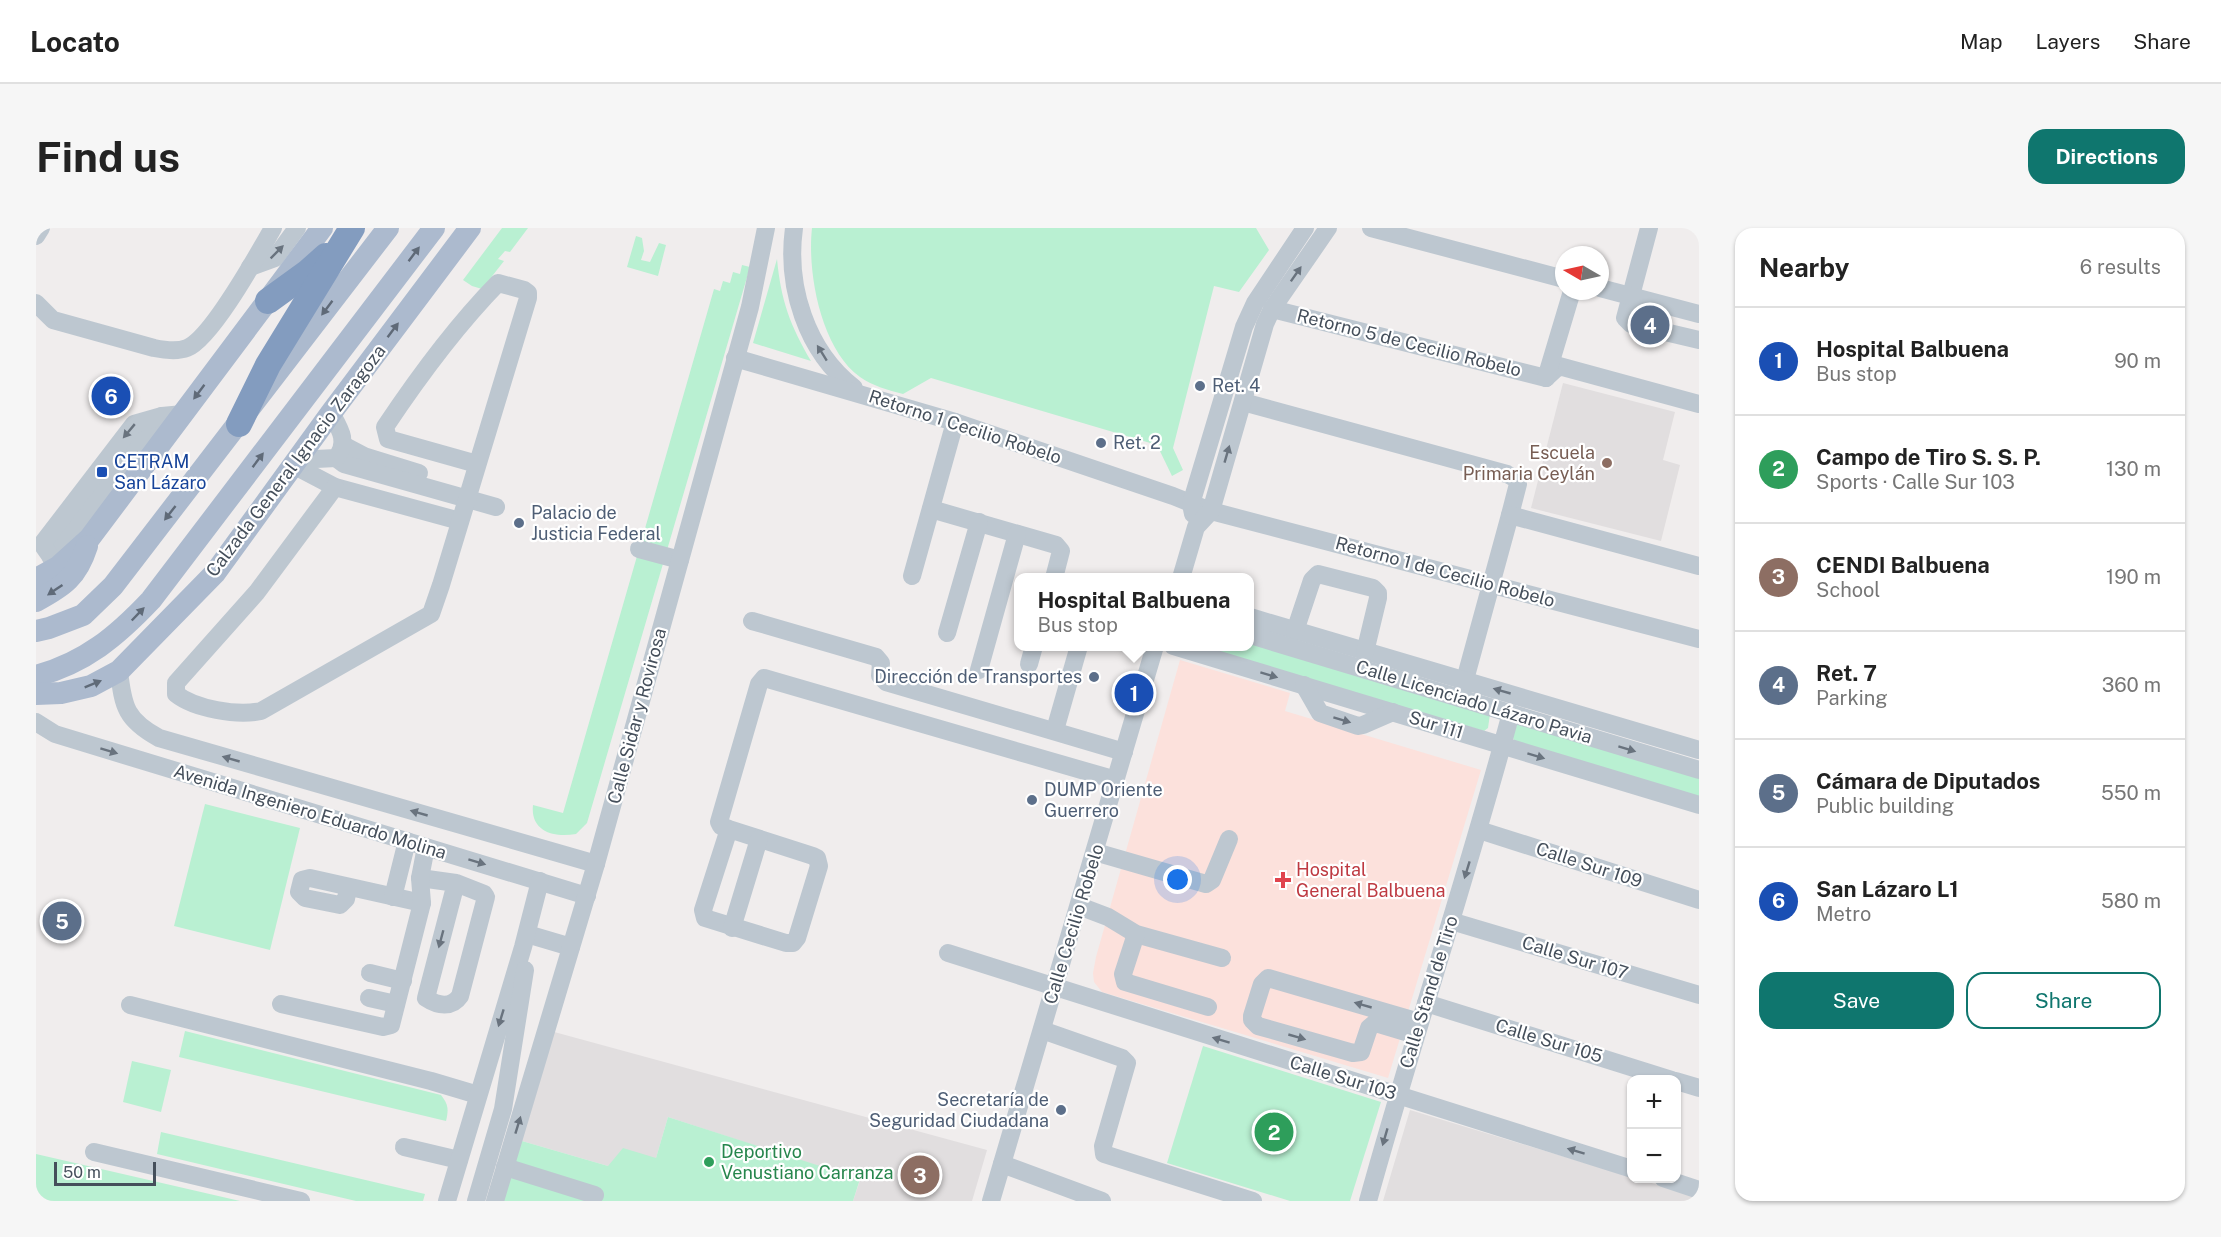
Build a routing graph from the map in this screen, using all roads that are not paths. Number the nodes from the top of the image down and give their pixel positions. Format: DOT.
graph roads {
  1 [pos="41,228"];
  2 [pos="273,228"];
  3 [pos="297,228"];
  4 [pos="322,228"];
  5 [pos="388,228"];
  6 [pos="434,228"];
  7 [pos="470,228"];
  8 [pos="766,228"];
  9 [pos="794,228"];
  10 [pos="1305,228"];
  11 [pos="1328,228"];
  12 [pos="1371,228"];
  13 [pos="1649,228"];
  14 [pos="349,233"];
  15 [pos="36,236"];
  16 [pos="250,267"];
  17 [pos="1555,277"];
  18 [pos="1609,290"];
  19 [pos="1629,296"];
  20 [pos="1569,300"];
  21 [pos="268,301"];
  22 [pos="36,303"];
  23 [pos="1272,309"];
  24 [pos="1699,314"];
  25 [pos="200,340"];
  26 [pos="1699,340"];
  27 [pos="1236,346"];
  28 [pos="1256,353"];
  29 [pos="226,355"];
  30 [pos="735,358"];
  31 [pos="1546,378"];
  32 [pos="863,394"];
  33 [pos="1243,402"];
  34 [pos="1699,404"];
  35 [pos="331,413"];
  36 [pos="172,415"];
  37 [pos="955,422"];
  38 [pos="239,424"];
  39 [pos="339,452"];
  40 [pos="477,464"];
  41 [pos="293,465"];
  42 [pos="335,487"];
  43 [pos="469,493"];
  44 [pos="497,501"];
  45 [pos="1191,504"];
  46 [pos="931,509"];
  47 [pos="1210,511"];
  48 [pos="1510,514"];
  49 [pos="460,521"];
  50 [pos="979,522"];
  51 [pos="1196,528"];
  52 [pos="1017,534"];
  53 [pos="90,539"];
  54 [pos="640,544"];
  55 [pos="681,555"];
  56 [pos="55,562"];
  57 [pos="1699,566"];
  58 [pos="1056,573"];
  59 [pos="1182,573"];
  60 [pos="912,576"];
  61 [pos="36,579"];
  62 [pos="1492,585"];
  63 [pos="36,601"];
  64 [pos="1254,618"];
  65 [pos="752,621"];
  66 [pos="40,629"];
  67 [pos="1295,631"];
  68 [pos="947,633"];
  69 [pos="1254,636"];
  70 [pos="1699,639"];
  71 [pos="1078,651"];
  72 [pos="1154,651"];
  73 [pos="1189,651"];
  74 [pos="1365,652"];
  75 [pos="979,670"];
  76 [pos="119,671"];
  77 [pos="36,676"];
  78 [pos="1465,680"];
  79 [pos="36,694"];
  80 [pos="1460,698"];
  81 [pos="1511,713"];
  82 [pos="36,722"];
  83 [pos="1055,730"];
  84 [pos="1503,746"];
  85 [pos="1699,750"];
  86 [pos="1124,752"];
  87 [pos="1699,770"];
  88 [pos="1116,780"];
  89 [pos="1699,805"];
  90 [pos="729,829"];
  91 [pos="1479,830"];
  92 [pos="1229,838"];
  93 [pos="759,839"];
  94 [pos="407,841"];
  95 [pos="426,847"];
  96 [pos="1095,852"];
  97 [pos="596,864"];
  98 [pos="420,878"];
  99 [pos="540,881"];
  100 [pos="456,883"];
  101 [pos="348,887"];
  102 [pos="587,896"];
  103 [pos="393,897"];
  104 [pos="1699,900"];
  105 [pos="422,903"];
  106 [pos="1078,906"];
  107 [pos="1451,921"];
  108 [pos="732,927"];
  109 [pos="1136,934"];
  110 [pos="525,940"];
  111 [pos="572,947"];
  112 [pos="948,953"];
  113 [pos="1222,958"];
  114 [pos="370,973"];
  115 [pos="403,981"];
  116 [pos="1055,988"];
  117 [pos="1699,995"];
  118 [pos="369,998"];
  119 [pos="556,998"];
  120 [pos="1426,1003"];
  121 [pos="281,1004"];
  122 [pos="130,1005"];
  123 [pos="396,1005"];
  124 [pos="1208,1007"];
  125 [pos="1417,1028"];
  126 [pos="1042,1030"];
  127 [pos="1656,1075"];
  128 [pos="1681,1082"];
  129 [pos="1699,1088"];
  130 [pos="478,1095"];
  131 [pos="1397,1095"];
  132 [pos="503,1109"];
  133 [pos="404,1147"];
  134 [pos="94,1152"];
  135 [pos="459,1160"];
  136 [pos="1002,1164"];
  137 [pos="506,1167"];
  138 [pos="1627,1167"];
  139 [pos="1676,1183"];
  140 [pos="1699,1190"];
  141 [pos="595,1195"];
  142 [pos="301,1201"];
  143 [pos="447,1201"];
  144 [pos="476,1201"];
  145 [pos="495,1201"];
  146 [pos="991,1201"];
  147 [pos="1102,1201"];
  148 [pos="1253,1201"];
  149 [pos="1368,1201"];
  1 -- 15 [label="street"];
  2 -- 16 [label="street"];
  16 -- 3 [label="street, one-way"];
  4 -- 21 [label="main road"];
  5 -- 38 [label="main road, one-way"];
  77 -- 6 [label="main road, Calzada General Ignacio Zaragoza, one-way"];
  35 -- 7 [label="main road, Calzada General Ignacio Zaragoza, one-way"];
  8 -- 30 [label="street, Calle Sidar y Rovirosa"];
  32 -- 9 [label="street, one-way"];
  10 -- 27 [label="street"];
  23 -- 11 [label="street, one-way"];
  12 -- 17 [label="street"];
  13 -- 19 [label="street"];
  14 -- 21 [label="highway"];
  14 -- 38 [label="highway"];
  16 -- 25 [label="street"];
  18 -- 19 [label="street"];
  19 -- 24 [label="street"];
  19 -- 26 [label="street"];
  20 -- 31 [label="street, Retorno 5 de Cecilio Robelo"];
  21 -- 29 [label="main road"];
  22 -- 25 [label="street"];
  23 -- 28 [label="street"];
  23 -- 31 [label="street, Retorno 5 de Cecilio Robelo"];
  25 -- 29 [label="street"];
  27 -- 28 [label="street"];
  27 -- 45 [label="street"];
  28 -- 33 [label="street"];
  29 -- 36 [label="main road, one-way"];
  30 -- 32 [label="street, Retorno 1 Cecilio Robelo"];
  30 -- 55 [label="street, Calle Sidar y Rovirosa"];
  31 -- 34 [label="street, Retorno 5 de Cecilio Robelo"];
  32 -- 37 [label="street, Retorno 1 Cecilio Robelo"];
  47 -- 33 [label="street, one-way"];
  33 -- 48 [label="street"];
  35 -- 39 [label="street"];
  35 -- 41 [label="main road, Calzada General Ignacio Zaragoza"];
  36 -- 53 [label="main road"];
  36 -- 56 [label="street"];
  37 -- 45 [label="street, Retorno 1 Cecilio Robelo"];
  37 -- 46 [label="street"];
  38 -- 66 [label="main road, one-way"];
  39 -- 41 [label="street"];
  39 -- 43 [label="street"];
  40 -- 40 [label="street"];
  40 -- 43 [label="street"];
  41 -- 42 [label="street"];
  41 -- 76 [label="main road, Calzada General Ignacio Zaragoza"];
  42 -- 49 [label="street"];
  42 -- 49 [label="street"];
  43 -- 44 [label="street"];
  43 -- 49 [label="street"];
  45 -- 47 [label="street, Retorno 1 de Cecilio Robelo"];
  45 -- 51 [label="street"];
  46 -- 50 [label="street"];
  46 -- 60 [label="street"];
  47 -- 51 [label="street"];
  47 -- 62 [label="street, Retorno 1 de Cecilio Robelo"];
  48 -- 57 [label="street"];
  48 -- 62 [label="street"];
  50 -- 52 [label="street"];
  50 -- 68 [label="street"];
  51 -- 59 [label="street"];
  52 -- 58 [label="street"];
  52 -- 75 [label="street"];
  53 -- 56 [label="main road"];
  53 -- 63 [label="main road, one-way"];
  54 -- 55 [label="street"];
  55 -- 97 [label="street, Calle Sidar y Rovirosa"];
  56 -- 61 [label="main road"];
  62 -- 70 [label="street, Retorno 1 de Cecilio Robelo"];
  62 -- 78 [label="street"];
  64 -- 67 [label="street, Calle Licenciado Lázaro Pavia"];
  65 -- 83 [label="street"];
  67 -- 74 [label="street, Calle Licenciado Lázaro Pavia"];
  67 -- 74 [label="street"];
  69 -- 80 [label="street, Calle Licenciado Lázaro Pavia"];
  71 -- 83 [label="street"];
  72 -- 86 [label="street, Calle Cecilio Robelo"];
  73 -- 84 [label="street, Sur 111, one-way"];
  74 -- 78 [label="street, Calle Licenciado Lázaro Pavia"];
  79 -- 76 [label="main road, Calzada General Ignacio Zaragoza, one-way"];
  97 -- 76 [label="street, Avenida Ingeniero Eduardo Molina, one-way"];
  78 -- 80 [label="street"];
  85 -- 78 [label="street, Calle Licenciado Lázaro Pavia, one-way"];
  80 -- 81 [label="street, Calle Licenciado Lázaro Pavia"];
  81 -- 84 [label="street, Calle Stand de Tiro"];
  81 -- 87 [label="street, Calle Licenciado Lázaro Pavia, one-way"];
  82 -- 94 [label="street, Avenida Ingeniero Eduardo Molina, one-way"];
  83 -- 86 [label="street"];
  84 -- 89 [label="street, Sur 111, one-way"];
  84 -- 91 [label="street, Calle Stand de Tiro"];
  86 -- 88 [label="street, Calle Cecilio Robelo"];
  88 -- 90 [label="street"];
  88 -- 96 [label="street, Calle Cecilio Robelo"];
  90 -- 93 [label="street"];
  90 -- 108 [label="street"];
  91 -- 104 [label="street, Calle Sur 109"];
  91 -- 107 [label="street, Calle Stand de Tiro, one-way"];
  92 -- 96 [label="street"];
  93 -- 108 [label="street"];
  93 -- 108 [label="street"];
  94 -- 95 [label="street, Avenida Ingeniero Eduardo Molina"];
  94 -- 103 [label="street"];
  95 -- 98 [label="street"];
  95 -- 99 [label="street, Avenida Ingeniero Eduardo Molina, one-way"];
  96 -- 106 [label="street, Calle Cecilio Robelo"];
  97 -- 102 [label="street, Calle Sidar y Rovirosa"];
  98 -- 100 [label="street"];
  98 -- 105 [label="street"];
  99 -- 102 [label="street, Avenida Ingeniero Eduardo Molina"];
  99 -- 110 [label="street"];
  100 -- 100 [label="street, one-way"];
  101 -- 103 [label="street"];
  102 -- 111 [label="street, Calle Sidar y Rovirosa"];
  103 -- 105 [label="street"];
  105 -- 115 [label="street"];
  106 -- 109 [label="street"];
  106 -- 116 [label="street, Calle Cecilio Robelo"];
  107 -- 117 [label="street, Calle Sur 107"];
  107 -- 120 [label="street, Calle Stand de Tiro"];
  109 -- 113 [label="street"];
  109 -- 124 [label="street"];
  110 -- 111 [label="street"];
  110 -- 130 [label="street, one-way"];
  110 -- 132 [label="street"];
  111 -- 119 [label="street, Calle Sidar y Rovirosa"];
  112 -- 116 [label="street, Calle Sur 103"];
  114 -- 115 [label="street"];
  115 -- 123 [label="street"];
  116 -- 126 [label="street, Calle Cecilio Robelo"];
  131 -- 116 [label="street, Calle Sur 103, one-way"];
  118 -- 123 [label="street"];
  119 -- 132 [label="street"];
  137 -- 119 [label="street, Calle Sidar y Rovirosa, one-way"];
  120 -- 125 [label="street, Calle Stand de Tiro"];
  120 -- 127 [label="street, Calle Sur 105"];
  121 -- 123 [label="street"];
  122 -- 130 [label="street"];
  125 -- 125 [label="street, one-way"];
  125 -- 131 [label="street, Calle Stand de Tiro"];
  126 -- 136 [label="street, Calle Cecilio Robelo"];
  126 -- 148 [label="street"];
  128 -- 129 [label="street"];
  130 -- 135 [label="street"];
  138 -- 131 [label="street, Calle Sur 103, one-way"];
  131 -- 149 [label="street, Calle Stand de Tiro, one-way"];
  132 -- 144 [label="street"];
  133 -- 135 [label="street"];
  134 -- 142 [label="street"];
  135 -- 143 [label="street"];
  136 -- 146 [label="street, Calle Cecilio Robelo"];
  136 -- 147 [label="street"];
  137 -- 141 [label="street"];
  137 -- 145 [label="street, Calle Sidar y Rovirosa"];
  139 -- 140 [label="street"];
}
